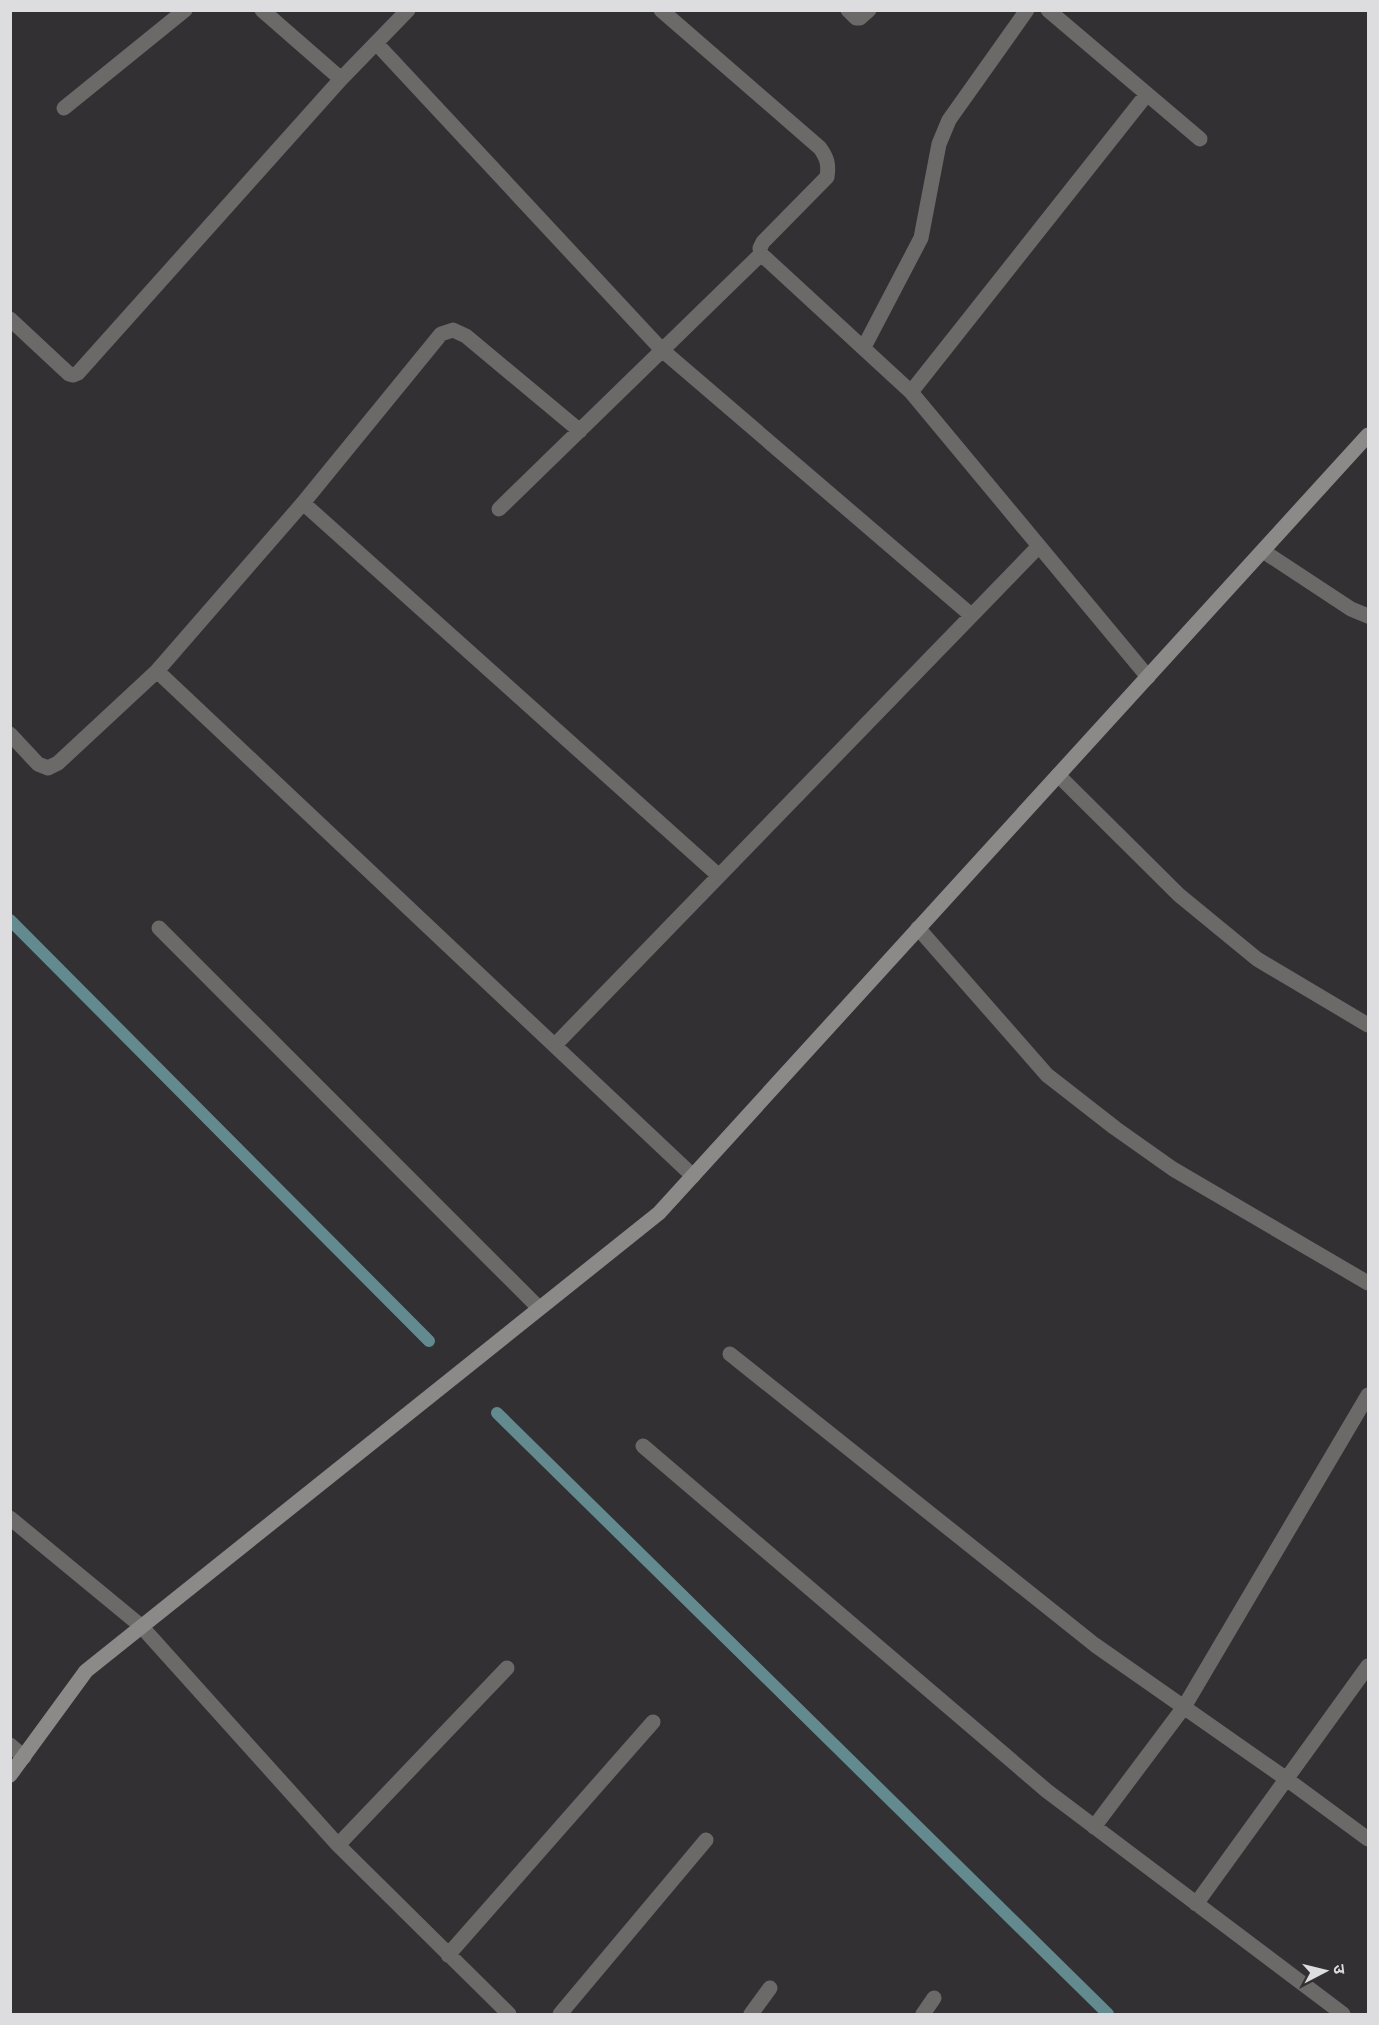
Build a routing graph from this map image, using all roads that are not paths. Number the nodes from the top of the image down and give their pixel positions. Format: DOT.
graph roads {
  1 [pos="185,10"];
  2 [pos="262,10"];
  3 [pos="408,10"];
  4 [pos="662,10"];
  5 [pos="848,10"];
  6 [pos="869,10"];
  7 [pos="1027,10"];
  8 [pos="1048,10"];
  9 [pos="376,43"];
  10 [pos="341,79"];
  11 [pos="1147,94"];
  12 [pos="64,108"];
  13 [pos="1200,139"];
  14 [pos="762,254"];
  15 [pos="10,319"];
  16 [pos="864,346"];
  17 [pos="662,351"];
  18 [pos="911,392"];
  19 [pos="580,431"];
  20 [pos="1368,435"];
  21 [pos="303,503"];
  22 [pos="499,509"];
  23 [pos="1039,546"];
  24 [pos="1263,551"];
  25 [pos="971,615"];
  26 [pos="1368,616"];
  27 [pos="157,671"];
  28 [pos="1148,677"];
  29 [pos="10,734"];
  30 [pos="1058,775"];
  31 [pos="718,875"];
  32 [pos="159,928"];
  33 [pos="918,928"];
  34 [pos="1368,1025"];
  35 [pos="555,1045"];
  36 [pos="693,1176"];
  37 [pos="1368,1283"];
  38 [pos="539,1308"];
  39 [pos="730,1354"];
  40 [pos="1368,1395"];
  41 [pos="643,1446"];
  42 [pos="10,1518"];
  43 [pos="141,1626"];
  44 [pos="1368,1666"];
  45 [pos="507,1668"];
  46 [pos="1184,1707"];
  47 [pos="653,1722"];
  48 [pos="10,1745"];
  49 [pos="24,1757"];
  50 [pos="10,1775"];
  51 [pos="1286,1778"];
  52 [pos="1094,1827"];
  53 [pos="1368,1839"];
  54 [pos="706,1840"];
  55 [pos="338,1845"];
  56 [pos="1196,1904"];
  57 [pos="448,1955"];
  58 [pos="770,1988"];
  59 [pos="934,1998"];
  60 [pos="509,2014"];
  61 [pos="560,2014"];
  62 [pos="751,2014"];
  63 [pos="923,2014"];
  64 [pos="1343,2014"];
  1 -- 12 [label="street"];
  2 -- 10 [label="street"];
  3 -- 9 [label="street"];
  4 -- 14 [label="street"];
  5 -- 6 [label="street"];
  7 -- 16 [label="street"];
  8 -- 11 [label="street"];
  9 -- 10 [label="street"];
  9 -- 17 [label="street"];
  10 -- 15 [label="street"];
  11 -- 13 [label="street"];
  11 -- 18 [label="street"];
  14 -- 16 [label="street"];
  14 -- 17 [label="street"];
  16 -- 18 [label="street"];
  17 -- 19 [label="street"];
  17 -- 25 [label="street"];
  18 -- 23 [label="street"];
  19 -- 21 [label="street"];
  19 -- 22 [label="street"];
  20 -- 24 [label="street"];
  21 -- 27 [label="street"];
  21 -- 31 [label="street"];
  23 -- 25 [label="street"];
  23 -- 28 [label="street"];
  24 -- 26 [label="street"];
  24 -- 28 [label="street"];
  25 -- 31 [label="street"];
  27 -- 29 [label="street"];
  27 -- 35 [label="street"];
  28 -- 30 [label="street"];
  30 -- 33 [label="street"];
  30 -- 34 [label="street"];
  31 -- 35 [label="street"];
  32 -- 38 [label="street"];
  33 -- 36 [label="street"];
  33 -- 37 [label="street"];
  35 -- 36 [label="street"];
  36 -- 38 [label="street"];
  38 -- 43 [label="street"];
  39 -- 46 [label="street"];
  40 -- 46 [label="street"];
  41 -- 52 [label="street"];
  42 -- 43 [label="street"];
  43 -- 49 [label="street"];
  43 -- 55 [label="street"];
  44 -- 51 [label="street"];
  45 -- 55 [label="street"];
  46 -- 51 [label="street"];
  46 -- 52 [label="street"];
  47 -- 57 [label="street"];
  48 -- 49 [label="street"];
  49 -- 50 [label="street"];
  51 -- 53 [label="street"];
  51 -- 56 [label="street"];
  52 -- 56 [label="street"];
  54 -- 61 [label="street"];
  55 -- 57 [label="street"];
  56 -- 64 [label="street"];
  57 -- 60 [label="street"];
  58 -- 62 [label="street"];
  59 -- 63 [label="street"];
}
